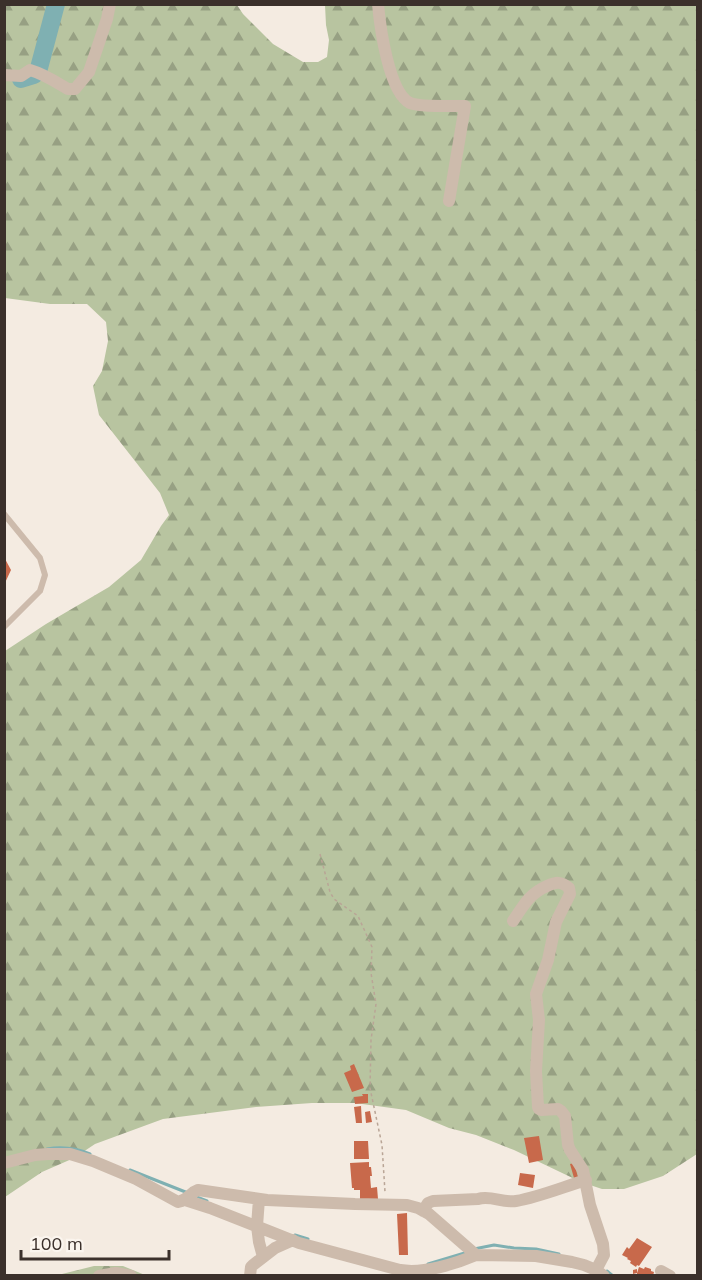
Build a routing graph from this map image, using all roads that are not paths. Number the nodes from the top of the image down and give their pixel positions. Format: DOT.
graph roads {
  1 [pos="110,4"];
  2 [pos="378,4"];
  3 [pos="4,75"];
  4 [pos="449,201"];
  5 [pos="4,514"];
  6 [pos="4,627"];
  7 [pos="513,921"];
  8 [pos="4,1163"];
  9 [pos="586,1180"];
  10 [pos="258,1199"];
  11 [pos="185,1200"];
  12 [pos="423,1211"];
  13 [pos="257,1226"];
  14 [pos="293,1240"];
  15 [pos="476,1255"];
  16 [pos="263,1257"];
  17 [pos="600,1273"];
  18 [pos="99,1275"];
  19 [pos="131,1275"];
  20 [pos="250,1275"];
  1 -- 3 [label="street"];
  2 -- 4 [label="street"];
  5 -- 6 [label="lane"];
  7 -- 9 [label="street"];
  8 -- 11 [label="street"];
  9 -- 12 [label="street"];
  9 -- 17 [label="street"];
  10 -- 11 [label="street"];
  10 -- 12 [label="street"];
  10 -- 13 [label="street"];
  11 -- 13 [label="street"];
  12 -- 15 [label="street"];
  13 -- 14 [label="street"];
  13 -- 16 [label="street"];
  14 -- 15 [label="street"];
  14 -- 16 [label="street"];
  15 -- 17 [label="street"];
  16 -- 20 [label="street"];
  18 -- 19 [label="street"];
}
